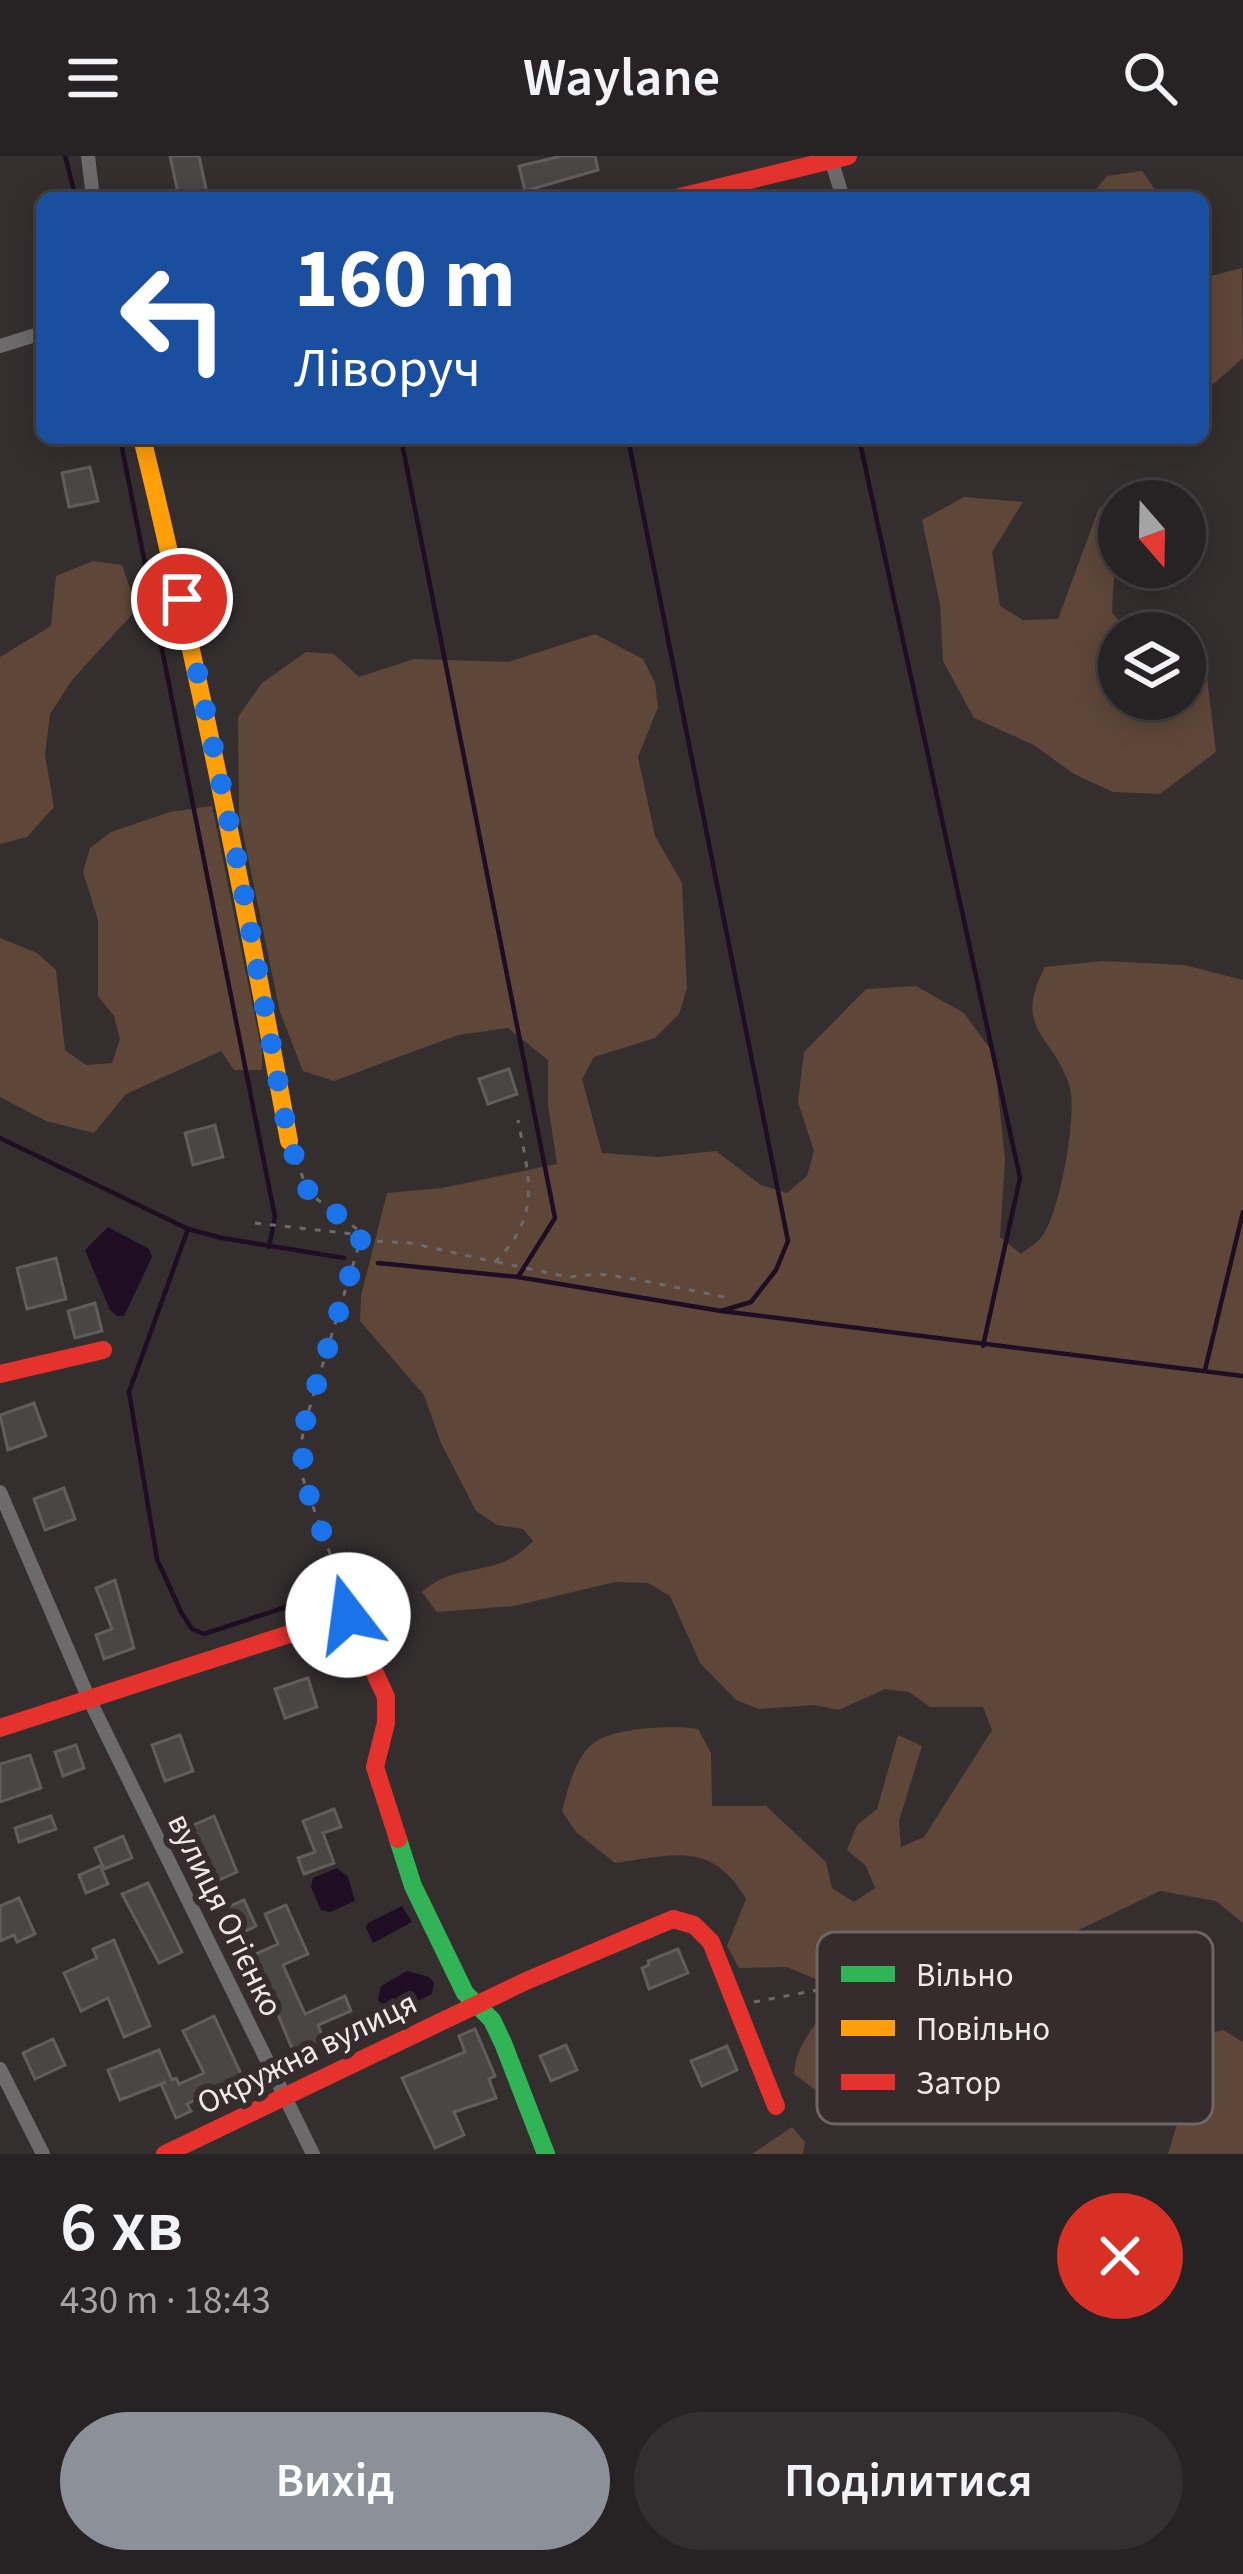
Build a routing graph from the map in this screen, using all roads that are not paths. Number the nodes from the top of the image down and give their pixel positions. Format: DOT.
graph roads {
  1 [pos="88,156"];
  2 [pos="837,157"];
  3 [pos="92,192"];
  4 [pos="700,192"];
  5 [pos="842,192"];
  6 [pos="36,336"];
  7 [pos="0,346"];
  8 [pos="143,444"];
  9 [pos="289,1141"];
  10 [pos="103,1350"];
  11 [pos="0,1374"];
  12 [pos="0,1492"];
  13 [pos="89,1699"];
  14 [pos="0,1727"];
  15 [pos="475,2005"];
  16 [pos="0,2069"];
  17 [pos="284,2097"];
  18 [pos="776,2106"];
  19 [pos="43,2154"];
  20 [pos="165,2154"];
  21 [pos="314,2154"];
  22 [pos="547,2154"];
  1 -- 3 [label="street"];
  2 -- 4 [label="street"];
  2 -- 5 [label="street"];
  6 -- 7 [label="street"];
  8 -- 9 [label="street"];
  10 -- 11 [label="street"];
  12 -- 13 [label="street, вулиця Огієнко"];
  13 -- 14 [label="street"];
  13 -- 15 [label="street"];
  13 -- 17 [label="street, вулиця Огієнко"];
  15 -- 17 [label="street, Окружна вулиця"];
  15 -- 18 [label="street, Окружна вулиця"];
  15 -- 22 [label="street"];
  16 -- 19 [label="street"];
  17 -- 20 [label="street, Окружна вулиця"];
  17 -- 21 [label="street, вулиця Огієнко"];
}
